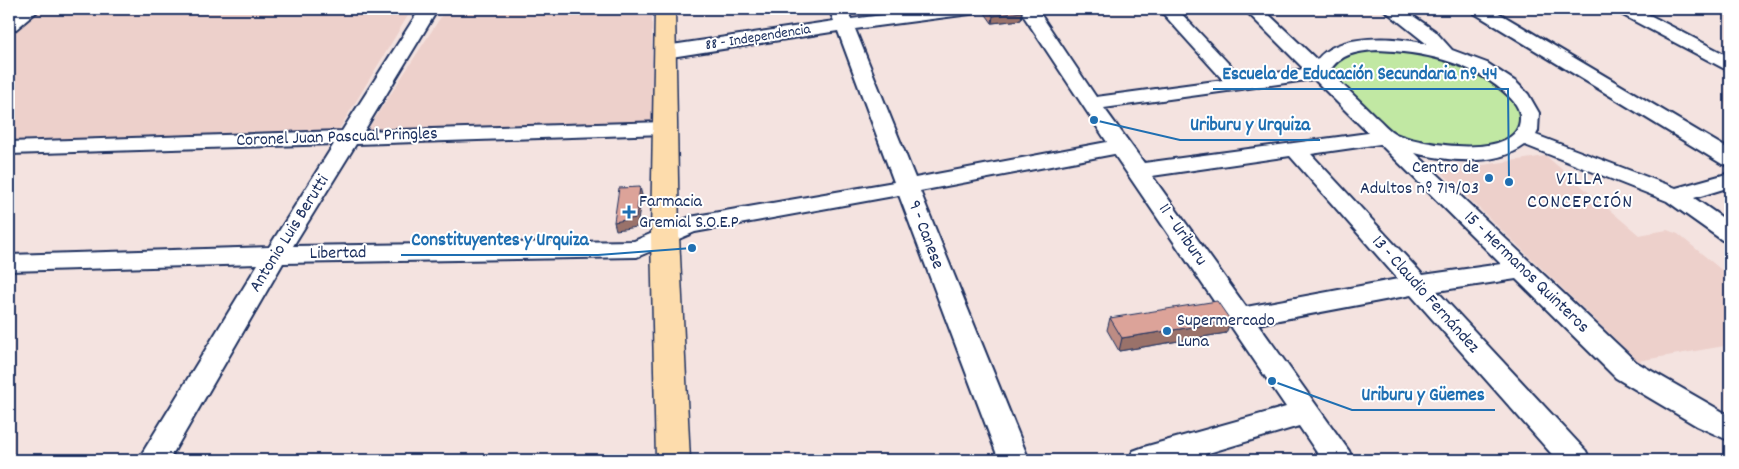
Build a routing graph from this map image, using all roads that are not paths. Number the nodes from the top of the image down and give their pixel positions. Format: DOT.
graph roads {
  1 [pos="31,9"];
  2 [pos="429,9"];
  3 [pos="665,9"];
  4 [pos="970,9"];
  5 [pos="1028,9"];
  6 [pos="1168,9"];
  7 [pos="1253,9"];
  8 [pos="1392,9"];
  9 [pos="1480,9"];
  10 [pos="1625,9"];
  11 [pos="841,17"];
  12 [pos="9,26"];
  13 [pos="665,52"];
  14 [pos="1445,54"];
  15 [pos="1730,64"];
  16 [pos="1319,73"];
  17 [pos="1236,84"];
  18 [pos="1091,104"];
  19 [pos="665,128"];
  20 [pos="350,137"];
  21 [pos="1384,137"];
  22 [pos="1523,137"];
  23 [pos="1120,146"];
  24 [pos="9,148"];
  25 [pos="1296,150"];
  26 [pos="1730,159"];
  27 [pos="1138,171"];
  28 [pos="1730,180"];
  29 [pos="907,187"];
  30 [pos="1675,196"];
  31 [pos="1730,234"];
  32 [pos="665,236"];
  33 [pos="276,255"];
  34 [pos="9,263"];
  35 [pos="1523,269"];
  36 [pos="1415,285"];
  37 [pos="1239,318"];
  38 [pos="1305,413"];
  39 [pos="1730,429"];
  40 [pos="153,460"];
  41 [pos="673,460"];
  42 [pos="1014,460"];
  43 [pos="1144,460"];
  44 [pos="1338,460"];
  45 [pos="1575,460"];
  1 -- 12 [label="street"];
  2 -- 20 [label="street, Antonio Luis Berutti"];
  3 -- 13 [label="main road"];
  4 -- 11 [label="street, 88 - Independencia"];
  5 -- 18 [label="street, 11 - Uriburu"];
  6 -- 17 [label="street"];
  7 -- 16 [label="street, 15 - Hermanos Quinteros"];
  8 -- 14 [label="street"];
  9 -- 26 [label="street"];
  10 -- 15 [label="street"];
  11 -- 13 [label="street, 88 - Independencia"];
  11 -- 29 [label="street, 9 - Canese"];
  13 -- 19 [label="main road"];
  14 -- 16 [label="street"];
  14 -- 22 [label="street"];
  16 -- 17 [label="street"];
  16 -- 21 [label="street, 15 - Hermanos Quinteros"];
  17 -- 18 [label="street"];
  18 -- 23 [label="street, 11 - Uriburu"];
  19 -- 20 [label="street, Coronel Juan Pascual Pringles"];
  19 -- 32 [label="main road"];
  20 -- 24 [label="street, Coronel Juan Pascual Pringles"];
  20 -- 33 [label="street, Antonio Luis Berutti"];
  21 -- 22 [label="street"];
  21 -- 25 [label="street"];
  21 -- 35 [label="street, 15 - Hermanos Quinteros"];
  22 -- 30 [label="street"];
  23 -- 27 [label="street, 11 - Uriburu"];
  23 -- 29 [label="street, Libertad"];
  25 -- 27 [label="street"];
  25 -- 36 [label="street, 13 - Claudio Fernández"];
  27 -- 37 [label="street, 11 - Uriburu"];
  28 -- 30 [label="street"];
  29 -- 32 [label="street, Libertad"];
  29 -- 42 [label="street, 9 - Canese"];
  30 -- 31 [label="street"];
  32 -- 33 [label="street, Libertad"];
  32 -- 41 [label="main road"];
  33 -- 34 [label="street, Libertad"];
  33 -- 40 [label="street, Antonio Luis Berutti"];
  35 -- 36 [label="street"];
  35 -- 39 [label="street, 15 - Hermanos Quinteros"];
  36 -- 37 [label="street"];
  36 -- 45 [label="street, 13 - Claudio Fernández"];
  37 -- 38 [label="street, 11 - Uriburu"];
  38 -- 43 [label="street"];
  38 -- 44 [label="street, 11 - Uriburu"];
}
